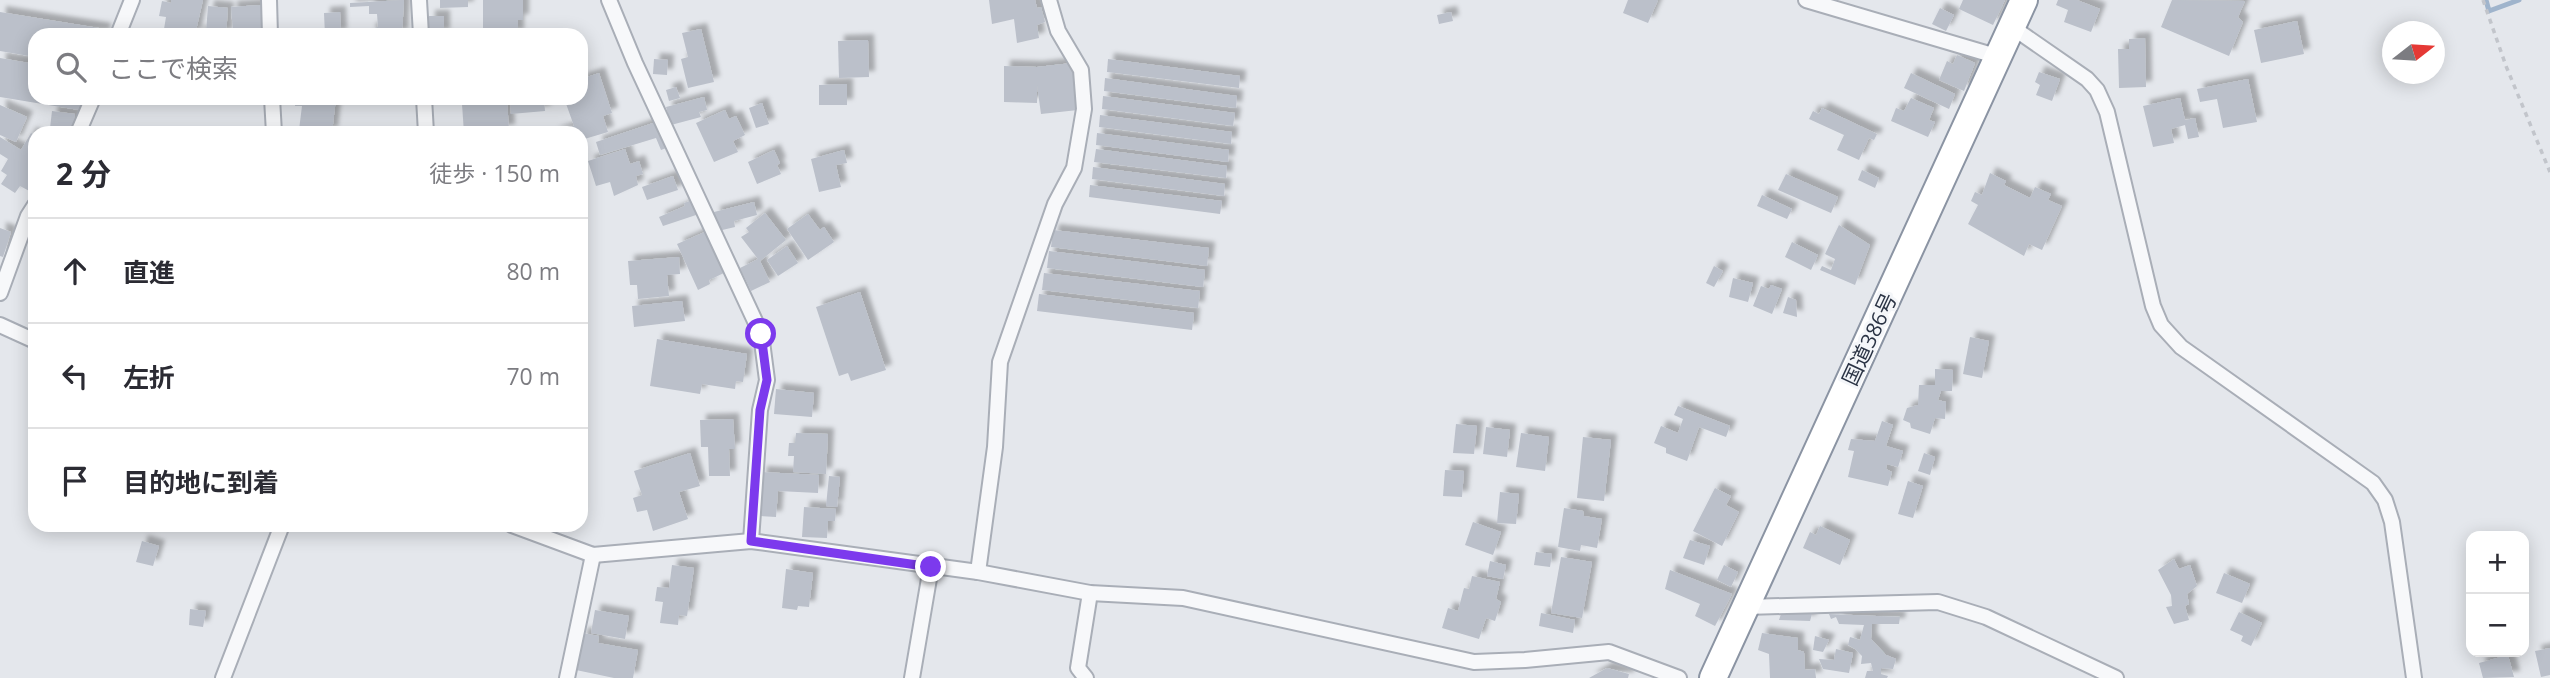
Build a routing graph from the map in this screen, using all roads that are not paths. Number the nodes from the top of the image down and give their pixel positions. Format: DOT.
graph roads {
  1 [pos="132,0"];
  2 [pos="269,0"];
  3 [pos="419,0"];
  4 [pos="609,0"];
  5 [pos="1049,0"];
  6 [pos="1806,0"];
  7 [pos="2024,0"];
  8 [pos="2012,27"];
  9 [pos="121,28"];
  10 [pos="270,28"];
  11 [pos="421,28"];
  12 [pos="1999,57"];
  13 [pos="90,105"];
  14 [pos="272,105"];
  15 [pos="424,105"];
  16 [pos="81,126"];
  17 [pos="274,126"];
  18 [pos="426,126"];
  19 [pos="28,216"];
  20 [pos="0,293"];
  21 [pos="0,325"];
  22 [pos="28,338"];
  23 [pos="279,532"];
  24 [pos="531,532"];
  25 [pos="751,541"];
  26 [pos="593,555"];
  27 [pos="931,567"];
  28 [pos="978,572"];
  29 [pos="1090,593"];
  30 [pos="1746,607"];
  31 [pos="223,678"];
  32 [pos="568,678"];
  33 [pos="912,678"];
  34 [pos="1086,678"];
  35 [pos="1679,678"];
  36 [pos="1713,678"];
  37 [pos="2116,678"];
  38 [pos="2414,678"];
  1 -- 9 [label="street"];
  2 -- 10 [label="street"];
  3 -- 11 [label="street"];
  4 -- 25 [label="street"];
  5 -- 28 [label="street"];
  6 -- 12 [label="street"];
  7 -- 8 [label="highway, 国道386号"];
  8 -- 12 [label="highway, 国道386号"];
  8 -- 38 [label="street"];
  12 -- 30 [label="highway, 国道386号"];
  13 -- 16 [label="street"];
  14 -- 17 [label="street"];
  15 -- 18 [label="street"];
  19 -- 20 [label="street"];
  21 -- 22 [label="street"];
  23 -- 31 [label="street"];
  24 -- 26 [label="street"];
  25 -- 26 [label="street"];
  25 -- 27 [label="street"];
  26 -- 32 [label="street"];
  27 -- 28 [label="street"];
  27 -- 33 [label="street"];
  28 -- 29 [label="street"];
  29 -- 34 [label="street"];
  29 -- 35 [label="street"];
  30 -- 36 [label="highway, 国道386号"];
  30 -- 37 [label="street"];
}
